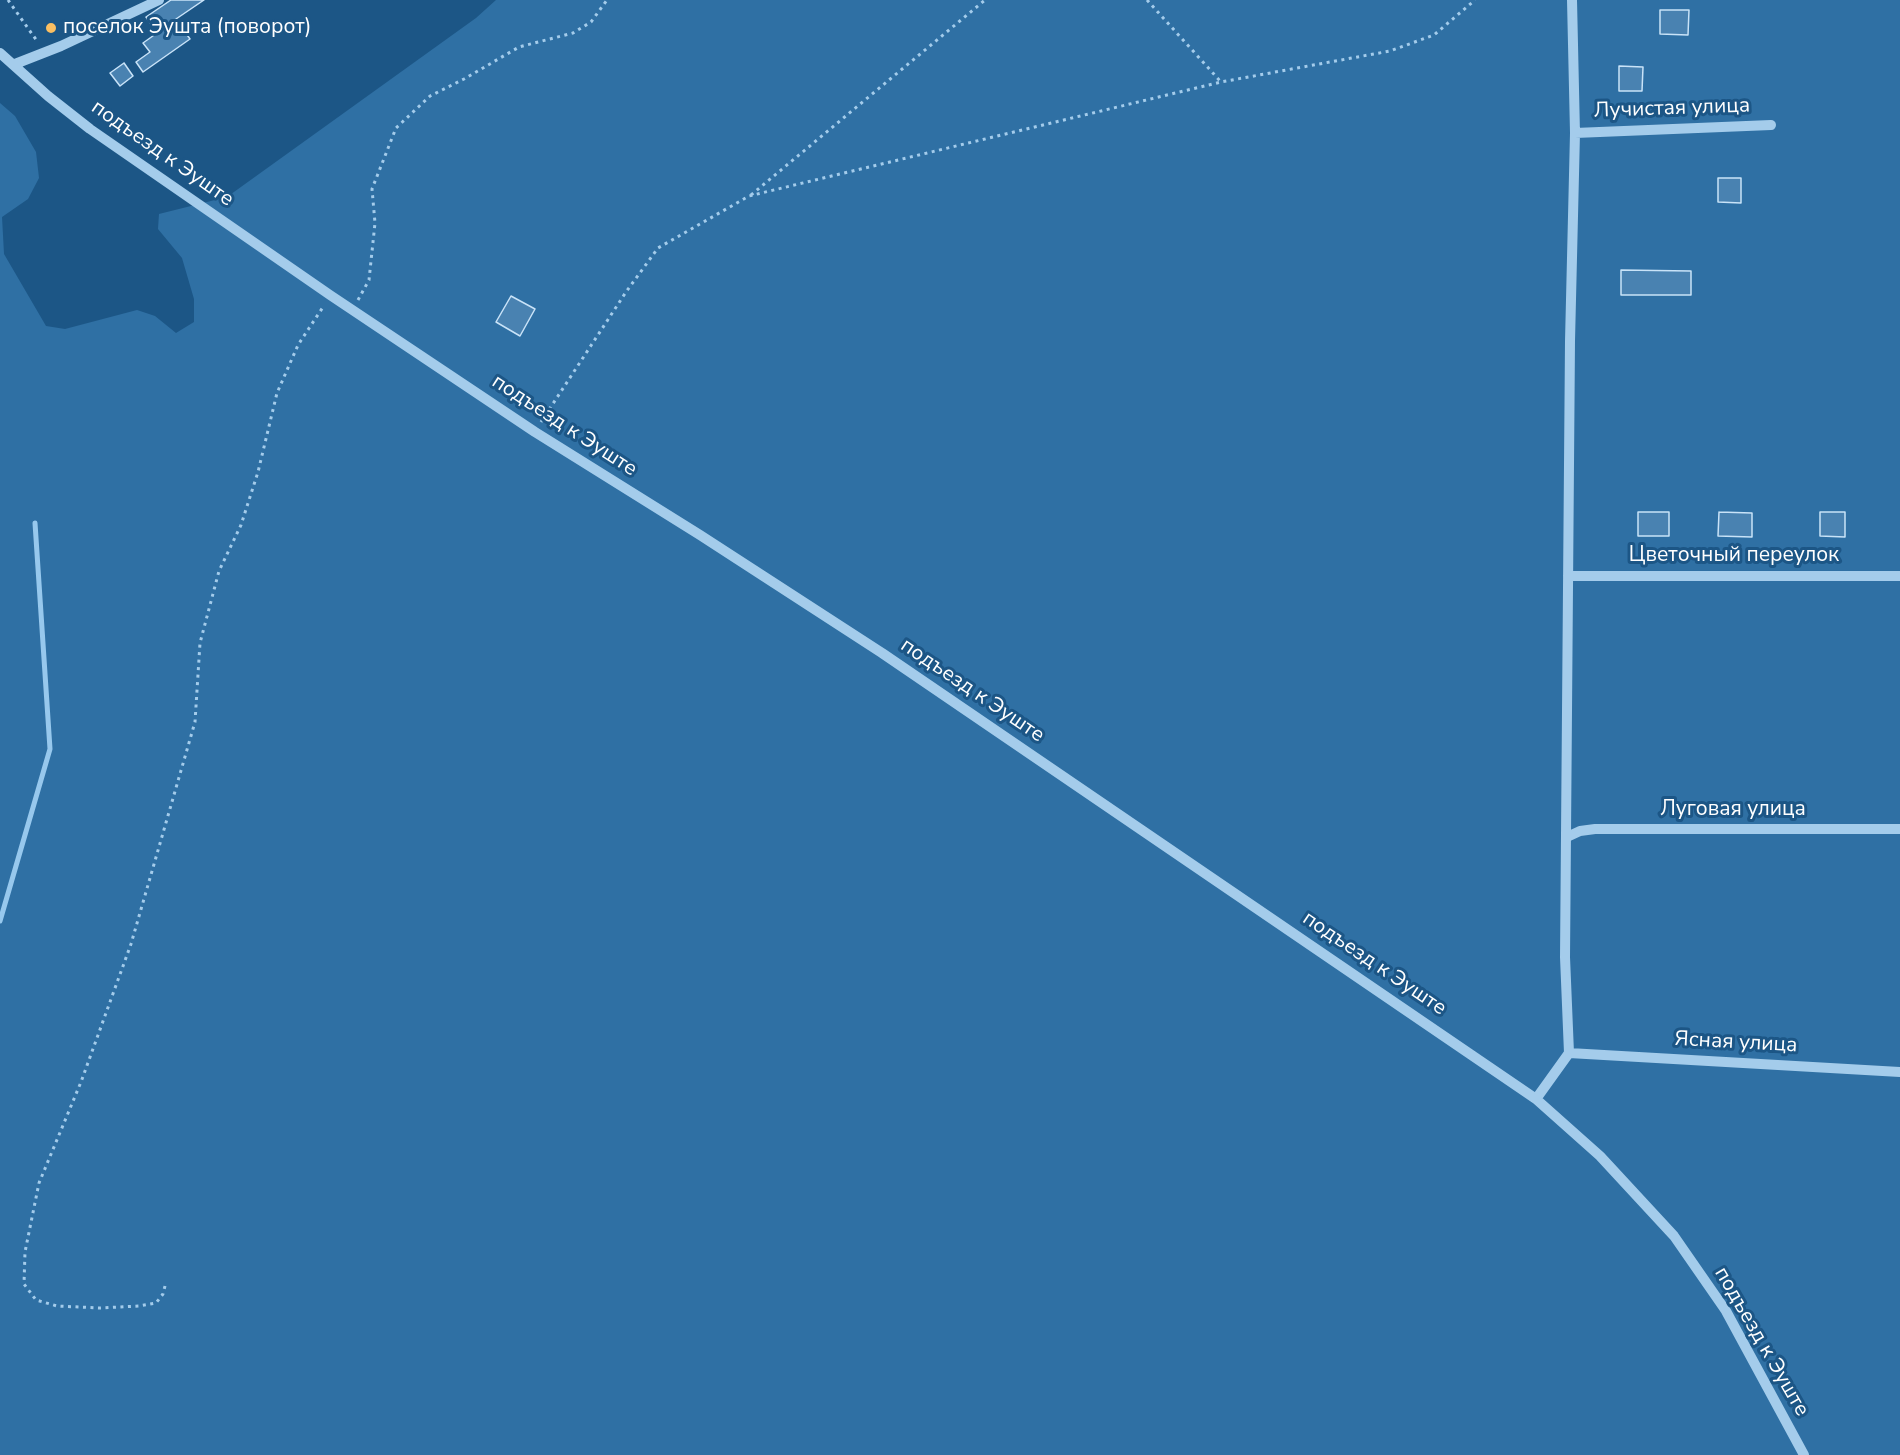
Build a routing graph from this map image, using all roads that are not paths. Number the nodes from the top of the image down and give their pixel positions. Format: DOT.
graph roads {
  1 [pos="159,0"];
  2 [pos="1572,0"];
  3 [pos="0,53"];
  4 [pos="15,64"];
  5 [pos="1771,124"];
  6 [pos="1575,133"];
  7 [pos="1568,576"];
  8 [pos="1900,576"];
  9 [pos="1900,829"];
  10 [pos="1567,837"];
  11 [pos="1569,1053"];
  12 [pos="1900,1072"];
  13 [pos="1536,1099"];
  14 [pos="1804,1455"];
  1 -- 4 [label="street"];
  2 -- 6 [label="street"];
  3 -- 4 [label="street, подъезд к Эуште"];
  4 -- 13 [label="street, подъезд к Эуште"];
  5 -- 6 [label="street, Лучистая улица"];
  6 -- 7 [label="street"];
  7 -- 8 [label="street, Цветочный переулок"];
  7 -- 10 [label="street"];
  9 -- 10 [label="street, Луговая улица"];
  10 -- 11 [label="street"];
  11 -- 12 [label="street, Ясная улица"];
  11 -- 13 [label="street"];
  13 -- 14 [label="street, подъезд к Эуште"];
}
